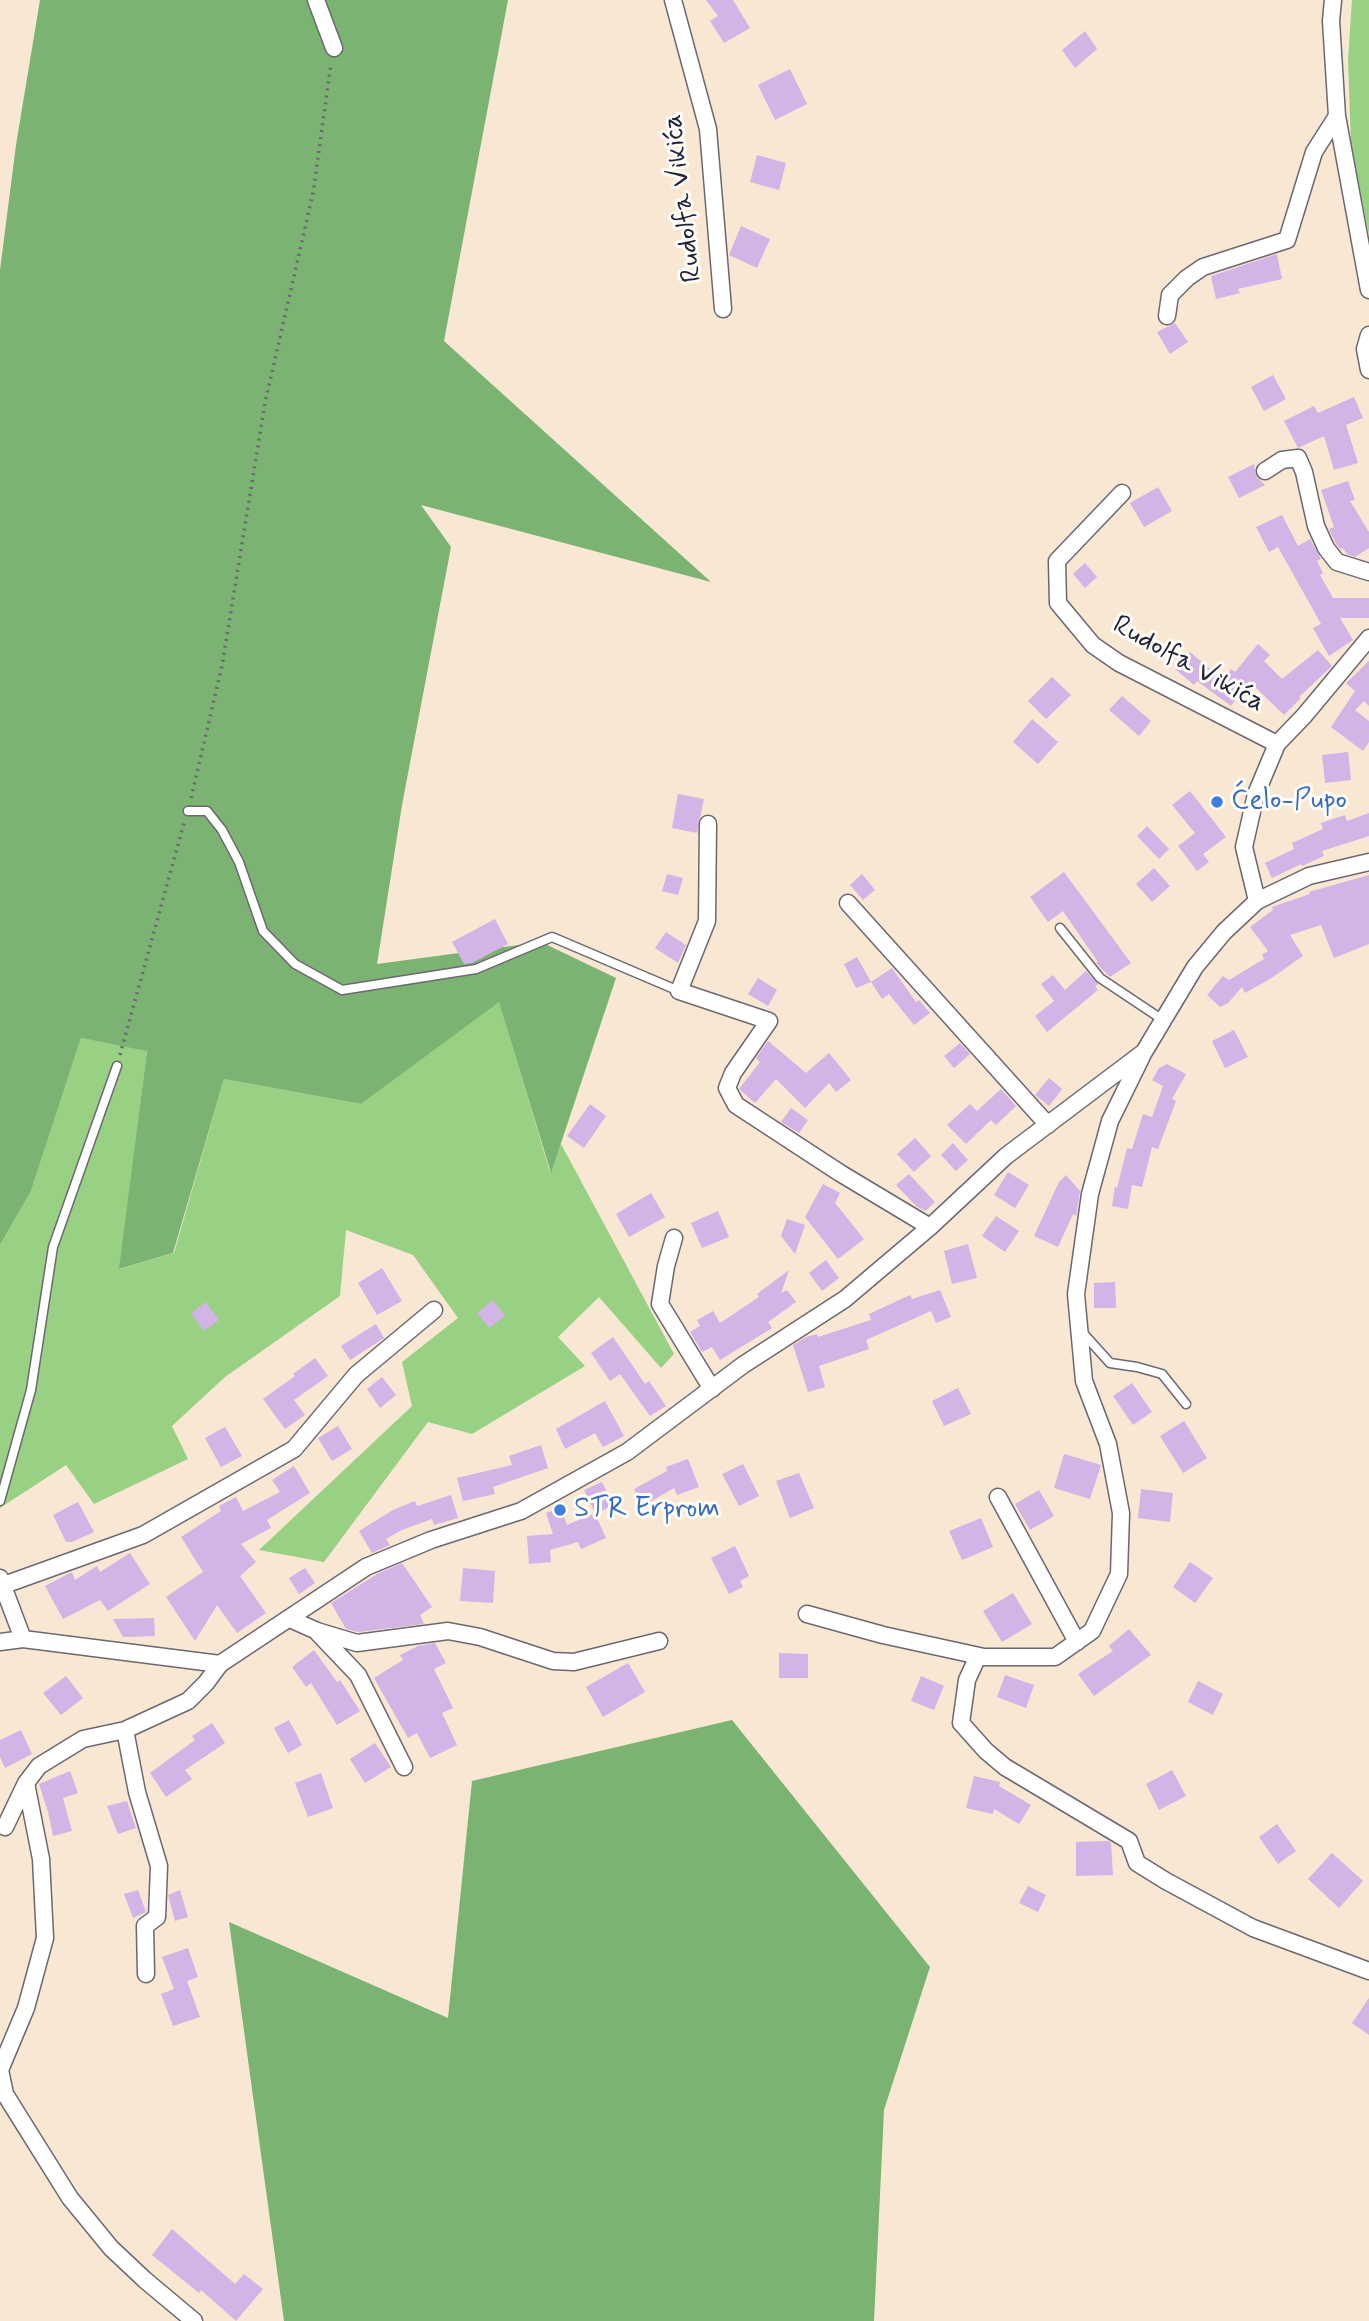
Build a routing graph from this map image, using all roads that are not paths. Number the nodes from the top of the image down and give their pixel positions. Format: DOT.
graph roads {
  1 [pos="316,0"];
  2 [pos="673,0"];
  3 [pos="1332,0"];
  4 [pos="334,48"];
  5 [pos="1337,116"];
  6 [pos="1369,290"];
  7 [pos="723,309"];
  8 [pos="1167,316"];
  9 [pos="1369,335"];
  10 [pos="1369,370"];
  11 [pos="1265,471"];
  12 [pos="1122,494"];
  13 [pos="1369,572"];
  14 [pos="1369,638"];
  15 [pos="1277,744"];
  16 [pos="187,811"];
  17 [pos="708,824"];
  18 [pos="1369,862"];
  19 [pos="1257,901"];
  20 [pos="848,903"];
  21 [pos="1060,928"];
  22 [pos="680,991"];
  23 [pos="1163,1020"];
  24 [pos="1144,1052"];
  25 [pos="117,1066"];
  26 [pos="1048,1125"];
  27 [pos="930,1227"];
  28 [pos="674,1238"];
  29 [pos="434,1311"];
  30 [pos="1079,1328"];
  31 [pos="712,1389"];
  32 [pos="1186,1404"];
  33 [pos="998,1497"];
  34 [pos="0,1501"];
  35 [pos="2,1582"];
  36 [pos="807,1614"];
  37 [pos="290,1619"];
  38 [pos="317,1631"];
  39 [pos="23,1639"];
  40 [pos="659,1640"];
  41 [pos="0,1642"];
  42 [pos="1077,1642"];
  43 [pos="978,1656"];
  44 [pos="220,1664"];
  45 [pos="125,1730"];
  46 [pos="404,1767"];
  47 [pos="26,1783"];
  48 [pos="5,1828"];
  49 [pos="1369,1971"];
  50 [pos="146,1974"];
  51 [pos="194,2321"];
  1 -- 4 [label="street"];
  2 -- 7 [label="street, Rudolfa Vikića"];
  3 -- 5 [label="street"];
  5 -- 6 [label="street"];
  5 -- 8 [label="street"];
  9 -- 10 [label="street"];
  11 -- 13 [label="street"];
  12 -- 15 [label="street, Rudolfa Vikića"];
  14 -- 15 [label="street, Rudolfa Vikića"];
  15 -- 19 [label="street, Rudolfa Vikića"];
  16 -- 22 [label="lane"];
  17 -- 22 [label="street"];
  18 -- 19 [label="street"];
  19 -- 23 [label="street"];
  20 -- 26 [label="street"];
  21 -- 23 [label="lane"];
  22 -- 27 [label="street"];
  23 -- 24 [label="street"];
  24 -- 26 [label="street"];
  24 -- 30 [label="street"];
  25 -- 34 [label="lane"];
  26 -- 27 [label="street"];
  27 -- 31 [label="street"];
  28 -- 31 [label="street"];
  29 -- 35 [label="street"];
  30 -- 32 [label="lane"];
  30 -- 42 [label="street"];
  31 -- 37 [label="street"];
  33 -- 42 [label="street"];
  35 -- 39 [label="street"];
  36 -- 43 [label="street"];
  37 -- 38 [label="street"];
  37 -- 44 [label="street"];
  38 -- 40 [label="street"];
  38 -- 46 [label="street"];
  39 -- 41 [label="street"];
  39 -- 44 [label="street"];
  42 -- 43 [label="street"];
  43 -- 49 [label="street"];
  44 -- 45 [label="street"];
  45 -- 47 [label="street"];
  45 -- 50 [label="street"];
  47 -- 48 [label="street"];
  47 -- 51 [label="street"];
}
